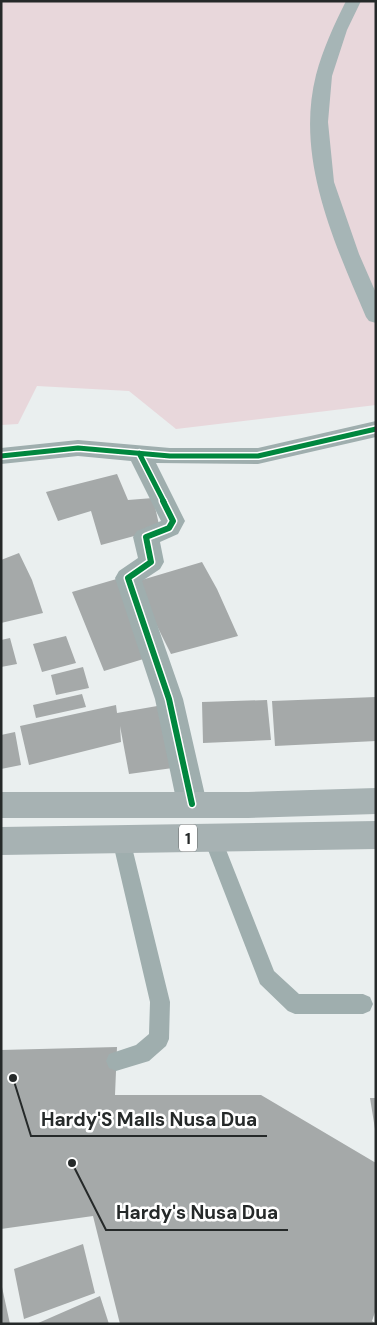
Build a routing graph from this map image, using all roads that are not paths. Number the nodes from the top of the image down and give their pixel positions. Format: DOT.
graph roads {
  1 [pos="354,1"];
  2 [pos="376,317"];
  3 [pos="376,429"];
  4 [pos="138,453"];
  5 [pos="1,456"];
  6 [pos="376,790"];
  7 [pos="376,801"];
  8 [pos="192,804"];
  9 [pos="338,804"];
  10 [pos="1,805"];
  11 [pos="376,835"];
  12 [pos="212,837"];
  13 [pos="121,839"];
  14 [pos="1,841"];
  15 [pos="363,1004"];
  16 [pos="116,1061"];
  1 -- 2 [label="main road"];
  3 -- 4 [label="street"];
  4 -- 5 [label="street"];
  4 -- 8 [label="street"];
  6 -- 9 [label="highway"];
  7 -- 9 [label="highway, 1"];
  8 -- 9 [label="highway, 1"];
  8 -- 10 [label="highway, 1"];
  11 -- 12 [label="highway, 1"];
  12 -- 13 [label="highway, 1"];
  12 -- 15 [label="lane"];
  13 -- 14 [label="highway, 1"];
  13 -- 16 [label="lane"];
}
